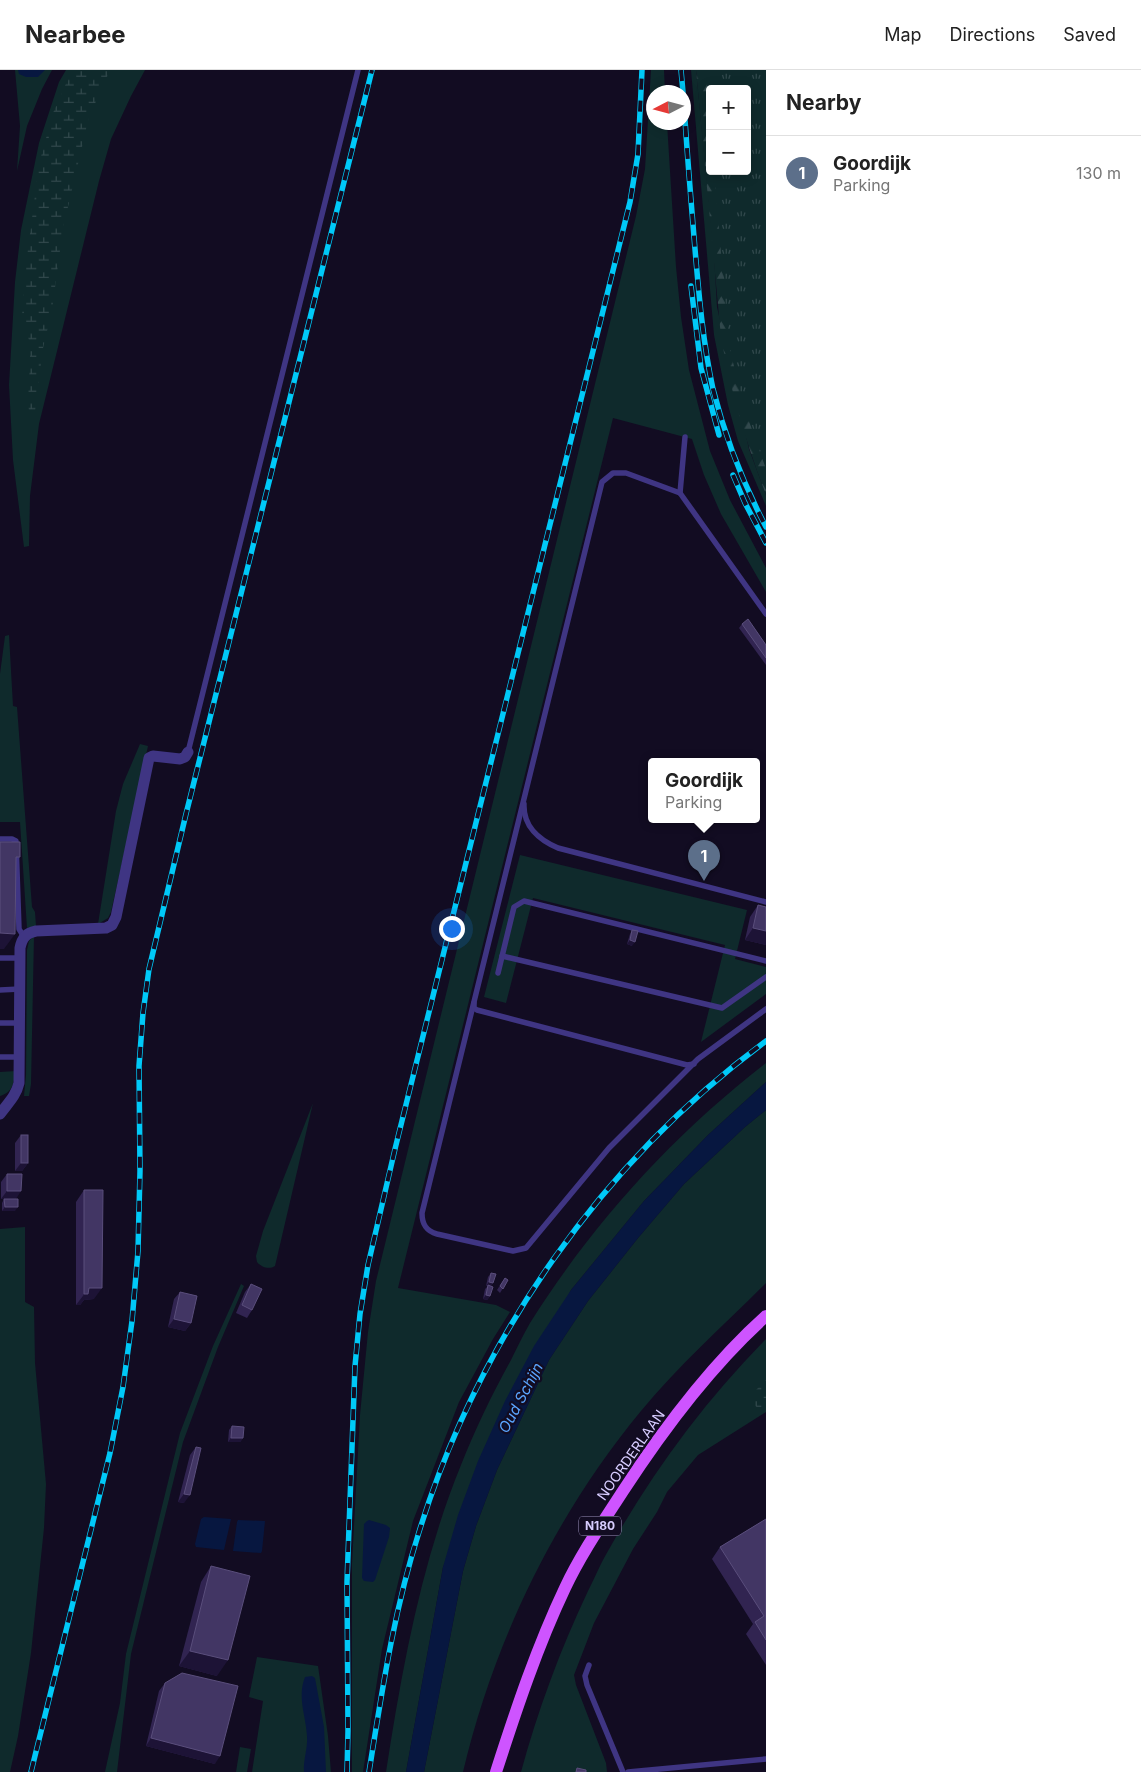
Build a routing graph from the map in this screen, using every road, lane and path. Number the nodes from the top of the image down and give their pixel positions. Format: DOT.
graph roads {
  1 [pos="358,70"];
  2 [pos="685,437"];
  3 [pos="680,493"];
  4 [pos="766,614"];
  5 [pos="188,752"];
  6 [pos="525,795"];
  7 [pos="0,839"];
  8 [pos="766,902"];
  9 [pos="24,937"];
  10 [pos="502,956"];
  11 [pos="0,958"];
  12 [pos="20,958"];
  13 [pos="766,961"];
  14 [pos="498,973"];
  15 [pos="766,977"];
  16 [pos="0,990"];
  17 [pos="20,990"];
  18 [pos="474,1003"];
  19 [pos="766,1009"];
  20 [pos="0,1023"];
  21 [pos="20,1023"];
  22 [pos="20,1056"];
  23 [pos="0,1057"];
  24 [pos="694,1064"];
  25 [pos="0,1114"];
  26 [pos="766,1316"];
  27 [pos="589,1665"];
  28 [pos="766,1759"];
  29 [pos="496,1772"];
  30 [pos="623,1772"];
  31 [pos="628,1772"];
  1 -- 5 [label="lane"];
  2 -- 3 [label="lane"];
  3 -- 4 [label="lane"];
  3 -- 6 [label="lane"];
  5 -- 9 [label="street"];
  6 -- 8 [label="lane"];
  6 -- 18 [label="lane"];
  7 -- 9 [label="lane"];
  9 -- 12 [label="street"];
  10 -- 13 [label="lane"];
  10 -- 14 [label="lane"];
  10 -- 15 [label="lane"];
  11 -- 12 [label="lane"];
  12 -- 17 [label="street"];
  16 -- 17 [label="lane"];
  17 -- 21 [label="street"];
  18 -- 24 [label="lane"];
  18 -- 24 [label="lane"];
  19 -- 24 [label="lane"];
  20 -- 21 [label="lane"];
  21 -- 22 [label="street"];
  22 -- 23 [label="lane"];
  22 -- 25 [label="street"];
  26 -- 29 [label="main road, NOORDERLAAN / N180"];
  27 -- 30 [label="lane"];
  28 -- 31 [label="lane"];
}
